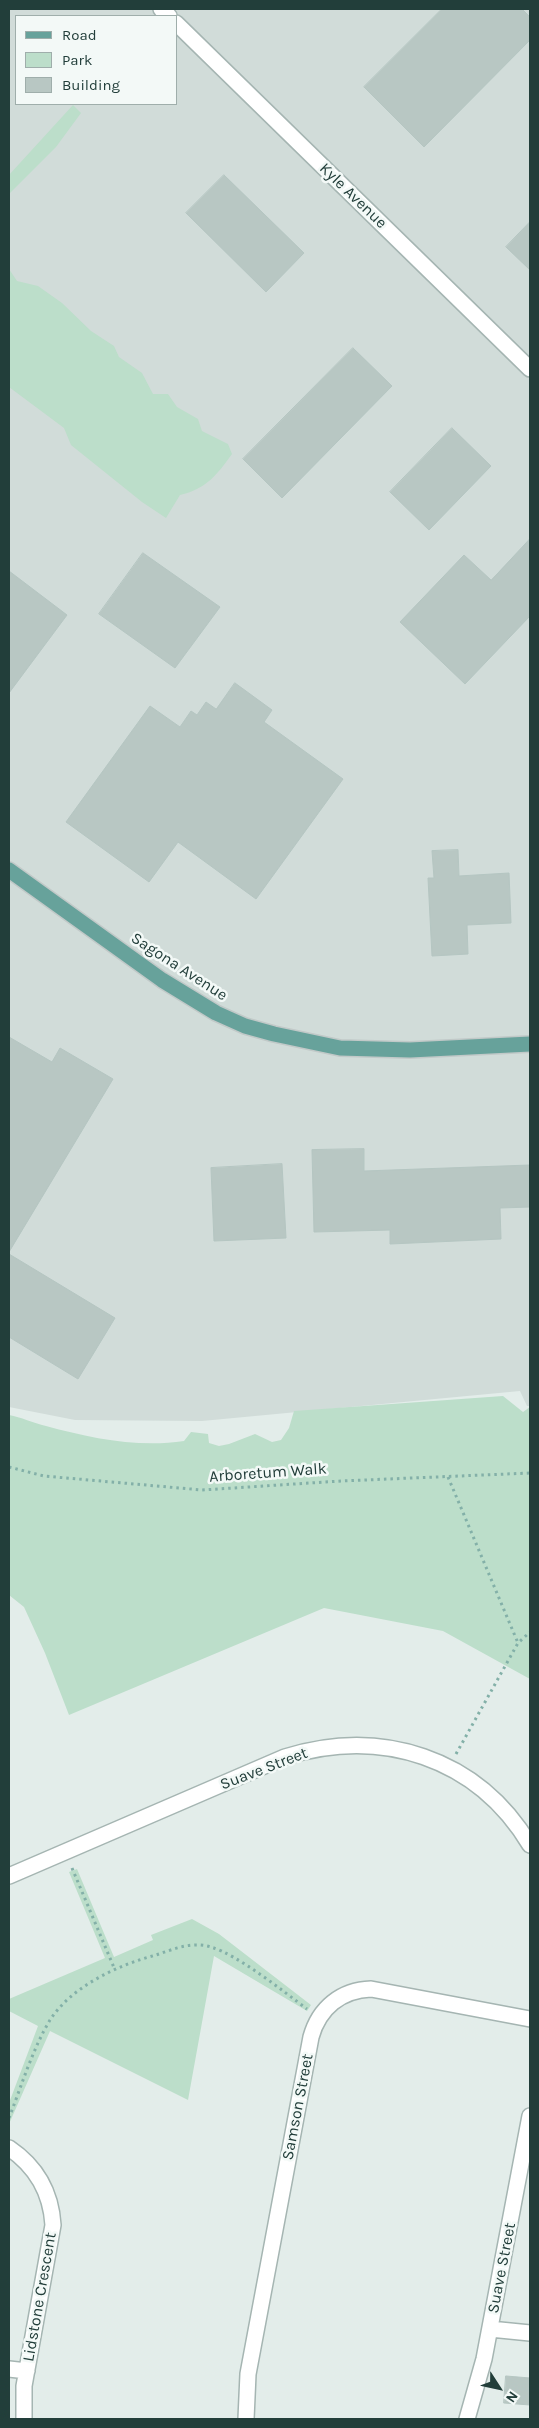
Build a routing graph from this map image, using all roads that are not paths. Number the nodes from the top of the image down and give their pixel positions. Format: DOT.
graph roads {
  1 [pos="178,25"];
  2 [pos="530,369"];
  3 [pos="9,870"];
  4 [pos="530,1044"];
  5 [pos="530,1845"];
  6 [pos="9,1876"];
  7 [pos="530,2019"];
  8 [pos="530,2116"];
  9 [pos="9,2148"];
  10 [pos="490,2330"];
  11 [pos="530,2333"];
  12 [pos="9,2369"];
  13 [pos="27,2371"];
  14 [pos="24,2419"];
  15 [pos="246,2419"];
  16 [pos="466,2419"];
  1 -- 2 [label="street, Kyle Avenue"];
  3 -- 4 [label="main road, Sagona Avenue"];
  5 -- 6 [label="street, Suave Street"];
  7 -- 15 [label="street, Samson Street"];
  8 -- 10 [label="street, Suave Street"];
  9 -- 13 [label="street, Lidstone Crescent"];
  10 -- 11 [label="street"];
  10 -- 16 [label="street, Suave Street"];
  12 -- 13 [label="street, Lidstone Crescent"];
  13 -- 14 [label="street, Lidstone Crescent"];
}
